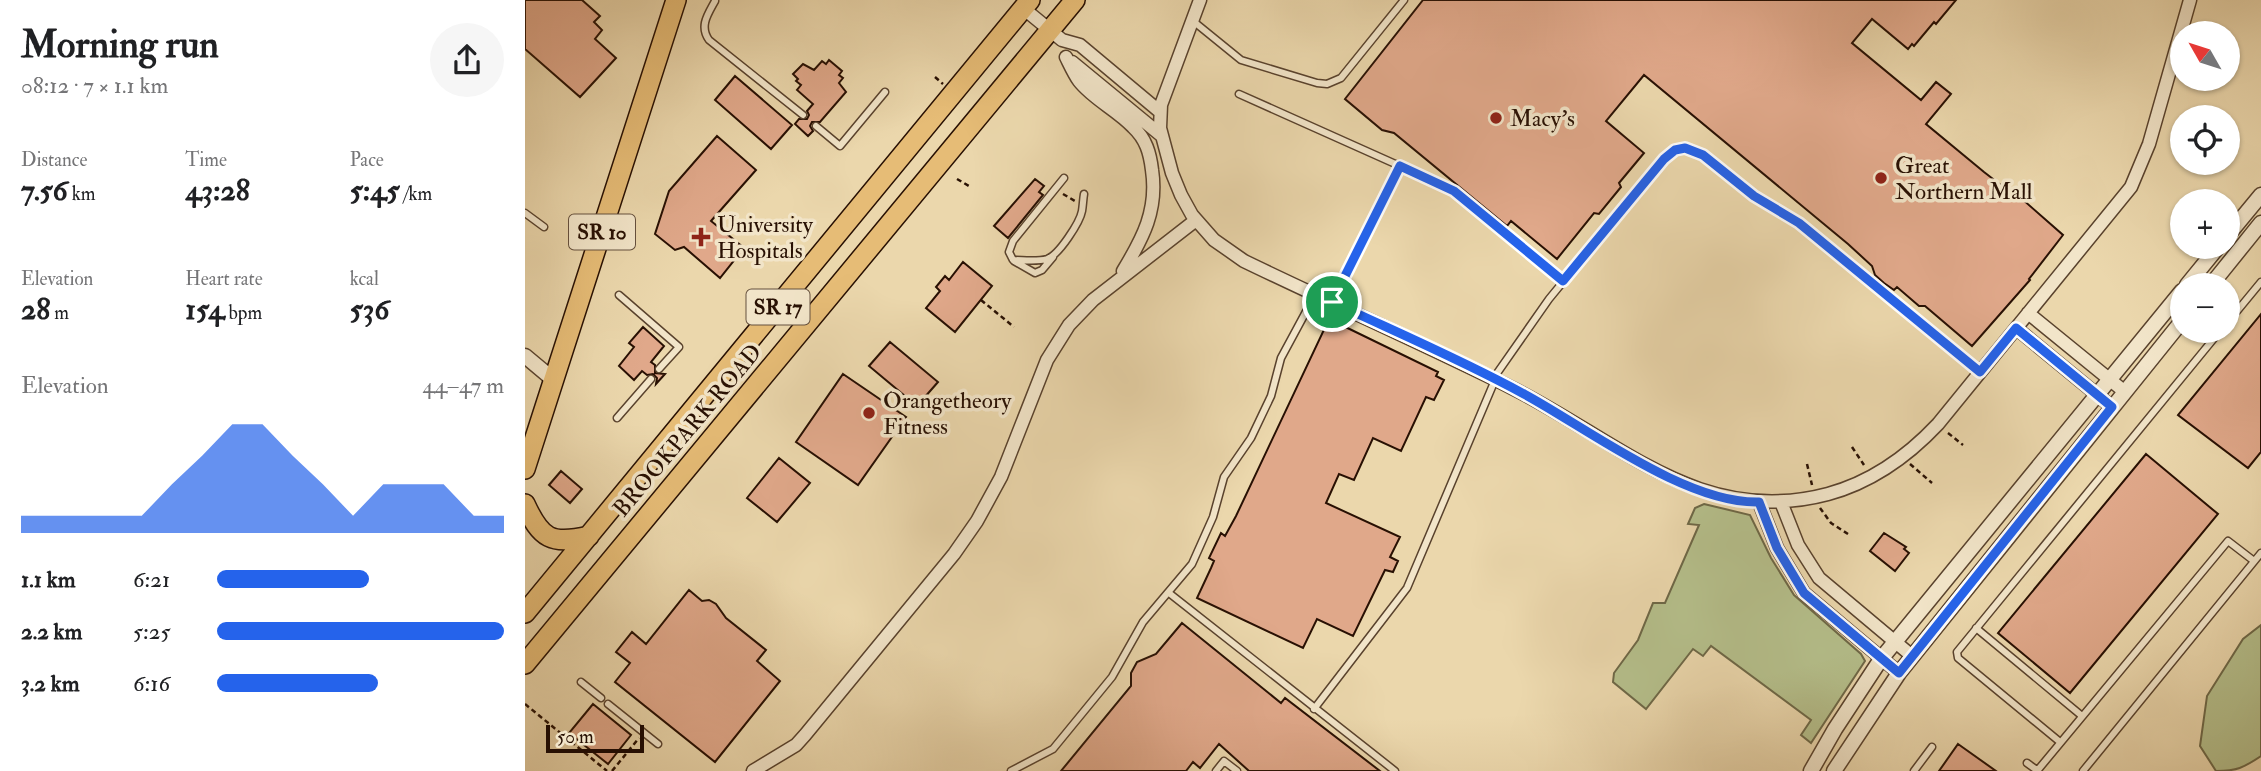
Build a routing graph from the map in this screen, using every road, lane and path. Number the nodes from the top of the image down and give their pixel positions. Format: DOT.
graph roads {
  1 [pos="676,0"];
  2 [pos="1075,0"];
  3 [pos="1200,0"];
  4 [pos="1404,0"];
  5 [pos="2190,0"];
  6 [pos="715,1"];
  7 [pos="1027,4"];
  8 [pos="1193,21"];
  9 [pos="1056,35"];
  10 [pos="1066,57"];
  11 [pos="885,92"];
  12 [pos="1239,94"];
  13 [pos="1159,111"];
  14 [pos="803,115"];
  15 [pos="816,126"];
  16 [pos="1162,136"];
  17 [pos="1400,166"];
  18 [pos="1064,178"];
  19 [pos="957,179"];
  20 [pos="969,186"];
  21 [pos="1084,194"];
  22 [pos="1059,195"];
  23 [pos="2261,195"];
  24 [pos="1077,207"];
  25 [pos="525,213"];
  26 [pos="1196,220"];
  27 [pos="2240,220"];
  28 [pos="2261,223"];
  29 [pos="544,227"];
  30 [pos="1056,253"];
  31 [pos="2208,259"];
  32 [pos="1013,260"];
  33 [pos="2197,273"];
  34 [pos="2221,273"];
  35 [pos="1117,280"];
  36 [pos="1563,281"];
  37 [pos="2261,282"];
  38 [pos="619,295"];
  39 [pos="1315,295"];
  40 [pos="981,300"];
  41 [pos="1332,302"];
  42 [pos="2170,306"];
  43 [pos="2240,307"];
  44 [pos="2028,313"];
  45 [pos="1014,327"];
  46 [pos="2016,328"];
  47 [pos="2170,336"];
  48 [pos="2210,343"];
  49 [pos="525,356"];
  50 [pos="659,369"];
  51 [pos="1980,372"];
  52 [pos="651,379"];
  53 [pos="1494,379"];
  54 [pos="2110,380"];
  55 [pos="555,381"];
  56 [pos="2125,392"];
  57 [pos="2097,395"];
  58 [pos="2112,407"];
  59 [pos="617,418"];
  60 [pos="1938,424"];
  61 [pos="1963,445"];
  62 [pos="1852,447"];
  63 [pos="1903,458"];
  64 [pos="525,469"];
  65 [pos="1872,476"];
  66 [pos="1932,483"];
  67 [pos="1759,502"];
  68 [pos="1781,502"];
  69 [pos="525,504"];
  70 [pos="589,536"];
  71 [pos="2261,552"];
  72 [pos="2254,561"];
  73 [pos="1169,593"];
  74 [pos="525,613"];
  75 [pos="1976,628"];
  76 [pos="1894,642"];
  77 [pos="1912,656"];
  78 [pos="1881,659"];
  79 [pos="525,664"];
  80 [pos="1899,673"];
  81 [pos="581,682"];
  82 [pos="601,698"];
  83 [pos="525,704"];
  84 [pos="608,704"];
  85 [pos="1314,709"];
  86 [pos="2082,716"];
  87 [pos="639,737"];
  88 [pos="2060,742"];
  89 [pos="658,744"];
  90 [pos="1932,747"];
  91 [pos="2027,762"];
  92 [pos="607,771"];
  93 [pos="612,771"];
  94 [pos="753,771"];
  95 [pos="1011,771"];
  96 [pos="1216,771"];
  97 [pos="1237,771"];
  98 [pos="1395,771"];
  99 [pos="1811,771"];
  100 [pos="1834,771"];
  101 [pos="1914,771"];
  102 [pos="2037,771"];
  103 [pos="2083,771"];
  1 -- 55 [label="main road, SR 10"];
  2 -- 9 [label="main road, BROOKPARK ROAD / SR 17"];
  3 -- 8 [label="street"];
  4 -- 8 [label="lane"];
  5 -- 44 [label="street"];
  6 -- 14 [label="lane"];
  7 -- 9 [label="street"];
  7 -- 70 [label="main road, BROOKPARK ROAD / SR 17"];
  8 -- 13 [label="street"];
  9 -- 10 [label="street"];
  9 -- 13 [label="street"];
  9 -- 79 [label="main road, BROOKPARK ROAD / SR 17"];
  10 -- 16 [label="street"];
  10 -- 35 [label="street"];
  11 -- 15 [label="lane"];
  12 -- 17 [label="lane"];
  13 -- 16 [label="street"];
  16 -- 26 [label="street"];
  17 -- 36 [label="lane"];
  17 -- 41 [label="path"];
  18 -- 32 [label="lane"];
  19 -- 20 [label="path"];
  21 -- 30 [label="lane"];
  22 -- 24 [label="path"];
  23 -- 27 [label="street"];
  25 -- 29 [label="lane"];
  26 -- 35 [label="street"];
  26 -- 39 [label="street"];
  28 -- 34 [label="street"];
  30 -- 32 [label="lane"];
  30 -- 32 [label="lane"];
  31 -- 33 [label="street"];
  35 -- 94 [label="street"];
  36 -- 51 [label="lane"];
  36 -- 53 [label="lane"];
  37 -- 43 [label="lane"];
  38 -- 50 [label="lane"];
  39 -- 41 [label="street"];
  39 -- 73 [label="lane"];
  40 -- 45 [label="path"];
  41 -- 53 [label="street"];
  42 -- 54 [label="street"];
  44 -- 46 [label="street"];
  44 -- 54 [label="street"];
  46 -- 51 [label="street"];
  46 -- 57 [label="street"];
  47 -- 56 [label="street"];
  48 -- 75 [label="lane"];
  49 -- 55 [label="street"];
  51 -- 60 [label="street"];
  52 -- 59 [label="lane"];
  53 -- 67 [label="street"];
  53 -- 85 [label="lane"];
  54 -- 56 [label="street"];
  54 -- 57 [label="street"];
  55 -- 64 [label="main road, SR 10"];
  56 -- 58 [label="street"];
  57 -- 58 [label="street"];
  57 -- 76 [label="street"];
  58 -- 77 [label="street"];
  60 -- 61 [label="path"];
  60 -- 63 [label="street"];
  62 -- 65 [label="path"];
  63 -- 65 [label="street"];
  63 -- 66 [label="path"];
  65 -- 68 [label="street"];
  67 -- 68 [label="street"];
  67 -- 78 [label="street"];
  68 -- 76 [label="street"];
  69 -- 70 [label="main road"];
  70 -- 74 [label="main road, BROOKPARK ROAD / SR 17"];
  71 -- 72 [label="lane"];
  72 -- 86 [label="lane"];
  72 -- 103 [label="lane"];
  73 -- 85 [label="lane"];
  73 -- 95 [label="lane"];
  75 -- 86 [label="lane"];
  75 -- 88 [label="lane"];
  76 -- 77 [label="street"];
  76 -- 78 [label="street"];
  77 -- 80 [label="street"];
  78 -- 80 [label="street"];
  78 -- 99 [label="street"];
  80 -- 100 [label="street"];
  81 -- 82 [label="lane"];
  83 -- 92 [label="path"];
  84 -- 89 [label="lane"];
  85 -- 98 [label="lane"];
  86 -- 88 [label="lane"];
  87 -- 93 [label="path"];
  88 -- 102 [label="lane"];
  90 -- 101 [label="lane"];
  91 -- 102 [label="lane"];
  96 -- 97 [label="lane"];
}
